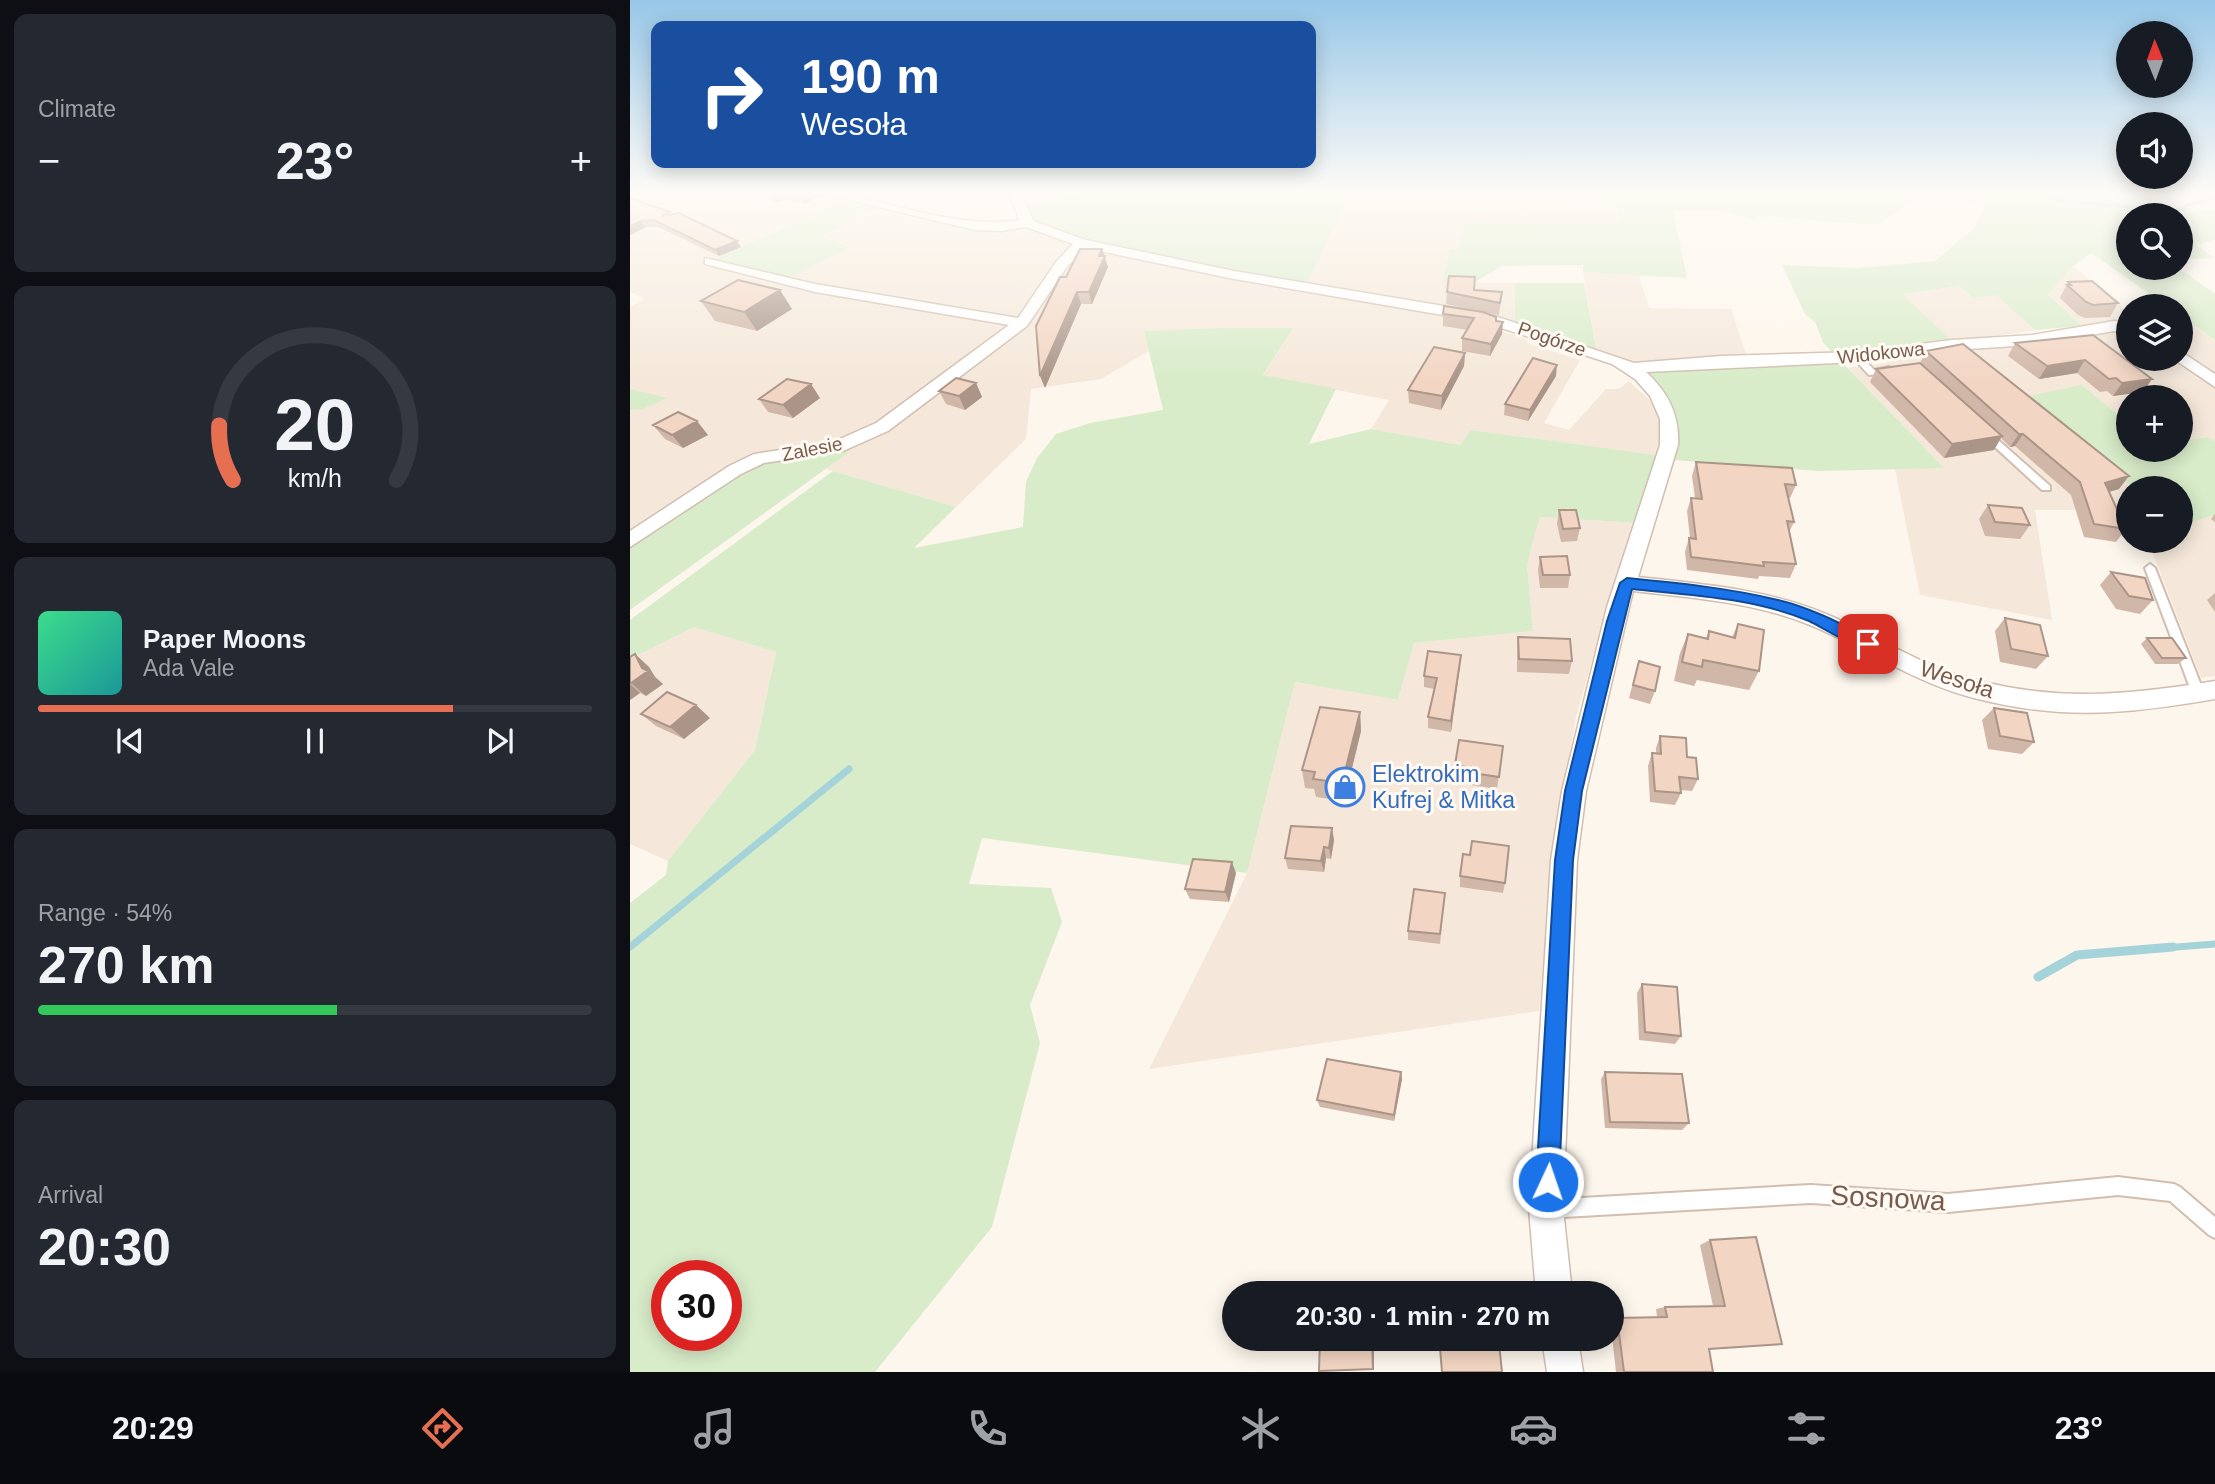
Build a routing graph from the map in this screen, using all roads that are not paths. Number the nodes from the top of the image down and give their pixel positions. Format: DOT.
graph roads {
  1 [pos="1071,255"];
  2 [pos="1140,255"];
  3 [pos="709,261"];
  4 [pos="1022,323"];
  5 [pos="2116,326"];
  6 [pos="1857,358"];
  7 [pos="2193,366"];
  8 [pos="1633,368"];
  9 [pos="1899,369"];
  10 [pos="2215,382"];
  11 [pos="1979,428"];
  12 [pos="2046,488"];
  13 [pos="630,540"];
  14 [pos="2150,568"];
  15 [pos="1627,583"];
  16 [pos="2207,691"];
  17 [pos="1546,1209"];
  18 [pos="2215,1229"];
  19 [pos="1553,1281"];
  20 [pos="1562,1351"];
  21 [pos="1565,1372"];
  1 -- 4 [label="street, Zalesie"];
  2 -- 8 [label="street, Pogórze"];
  3 -- 4 [label="street"];
  4 -- 13 [label="street, Zalesie"];
  5 -- 6 [label="street, Widokowa"];
  6 -- 8 [label="street, Widokowa"];
  6 -- 9 [label="lane"];
  7 -- 10 [label="street"];
  8 -- 15 [label="street, Pogórze"];
  11 -- 12 [label="lane"];
  14 -- 16 [label="lane"];
  15 -- 16 [label="street, Wesoła"];
  15 -- 17 [label="street"];
  17 -- 18 [label="lane, Sosnowa"];
  17 -- 19 [label="street"];
  20 -- 21 [label="street"];
}
